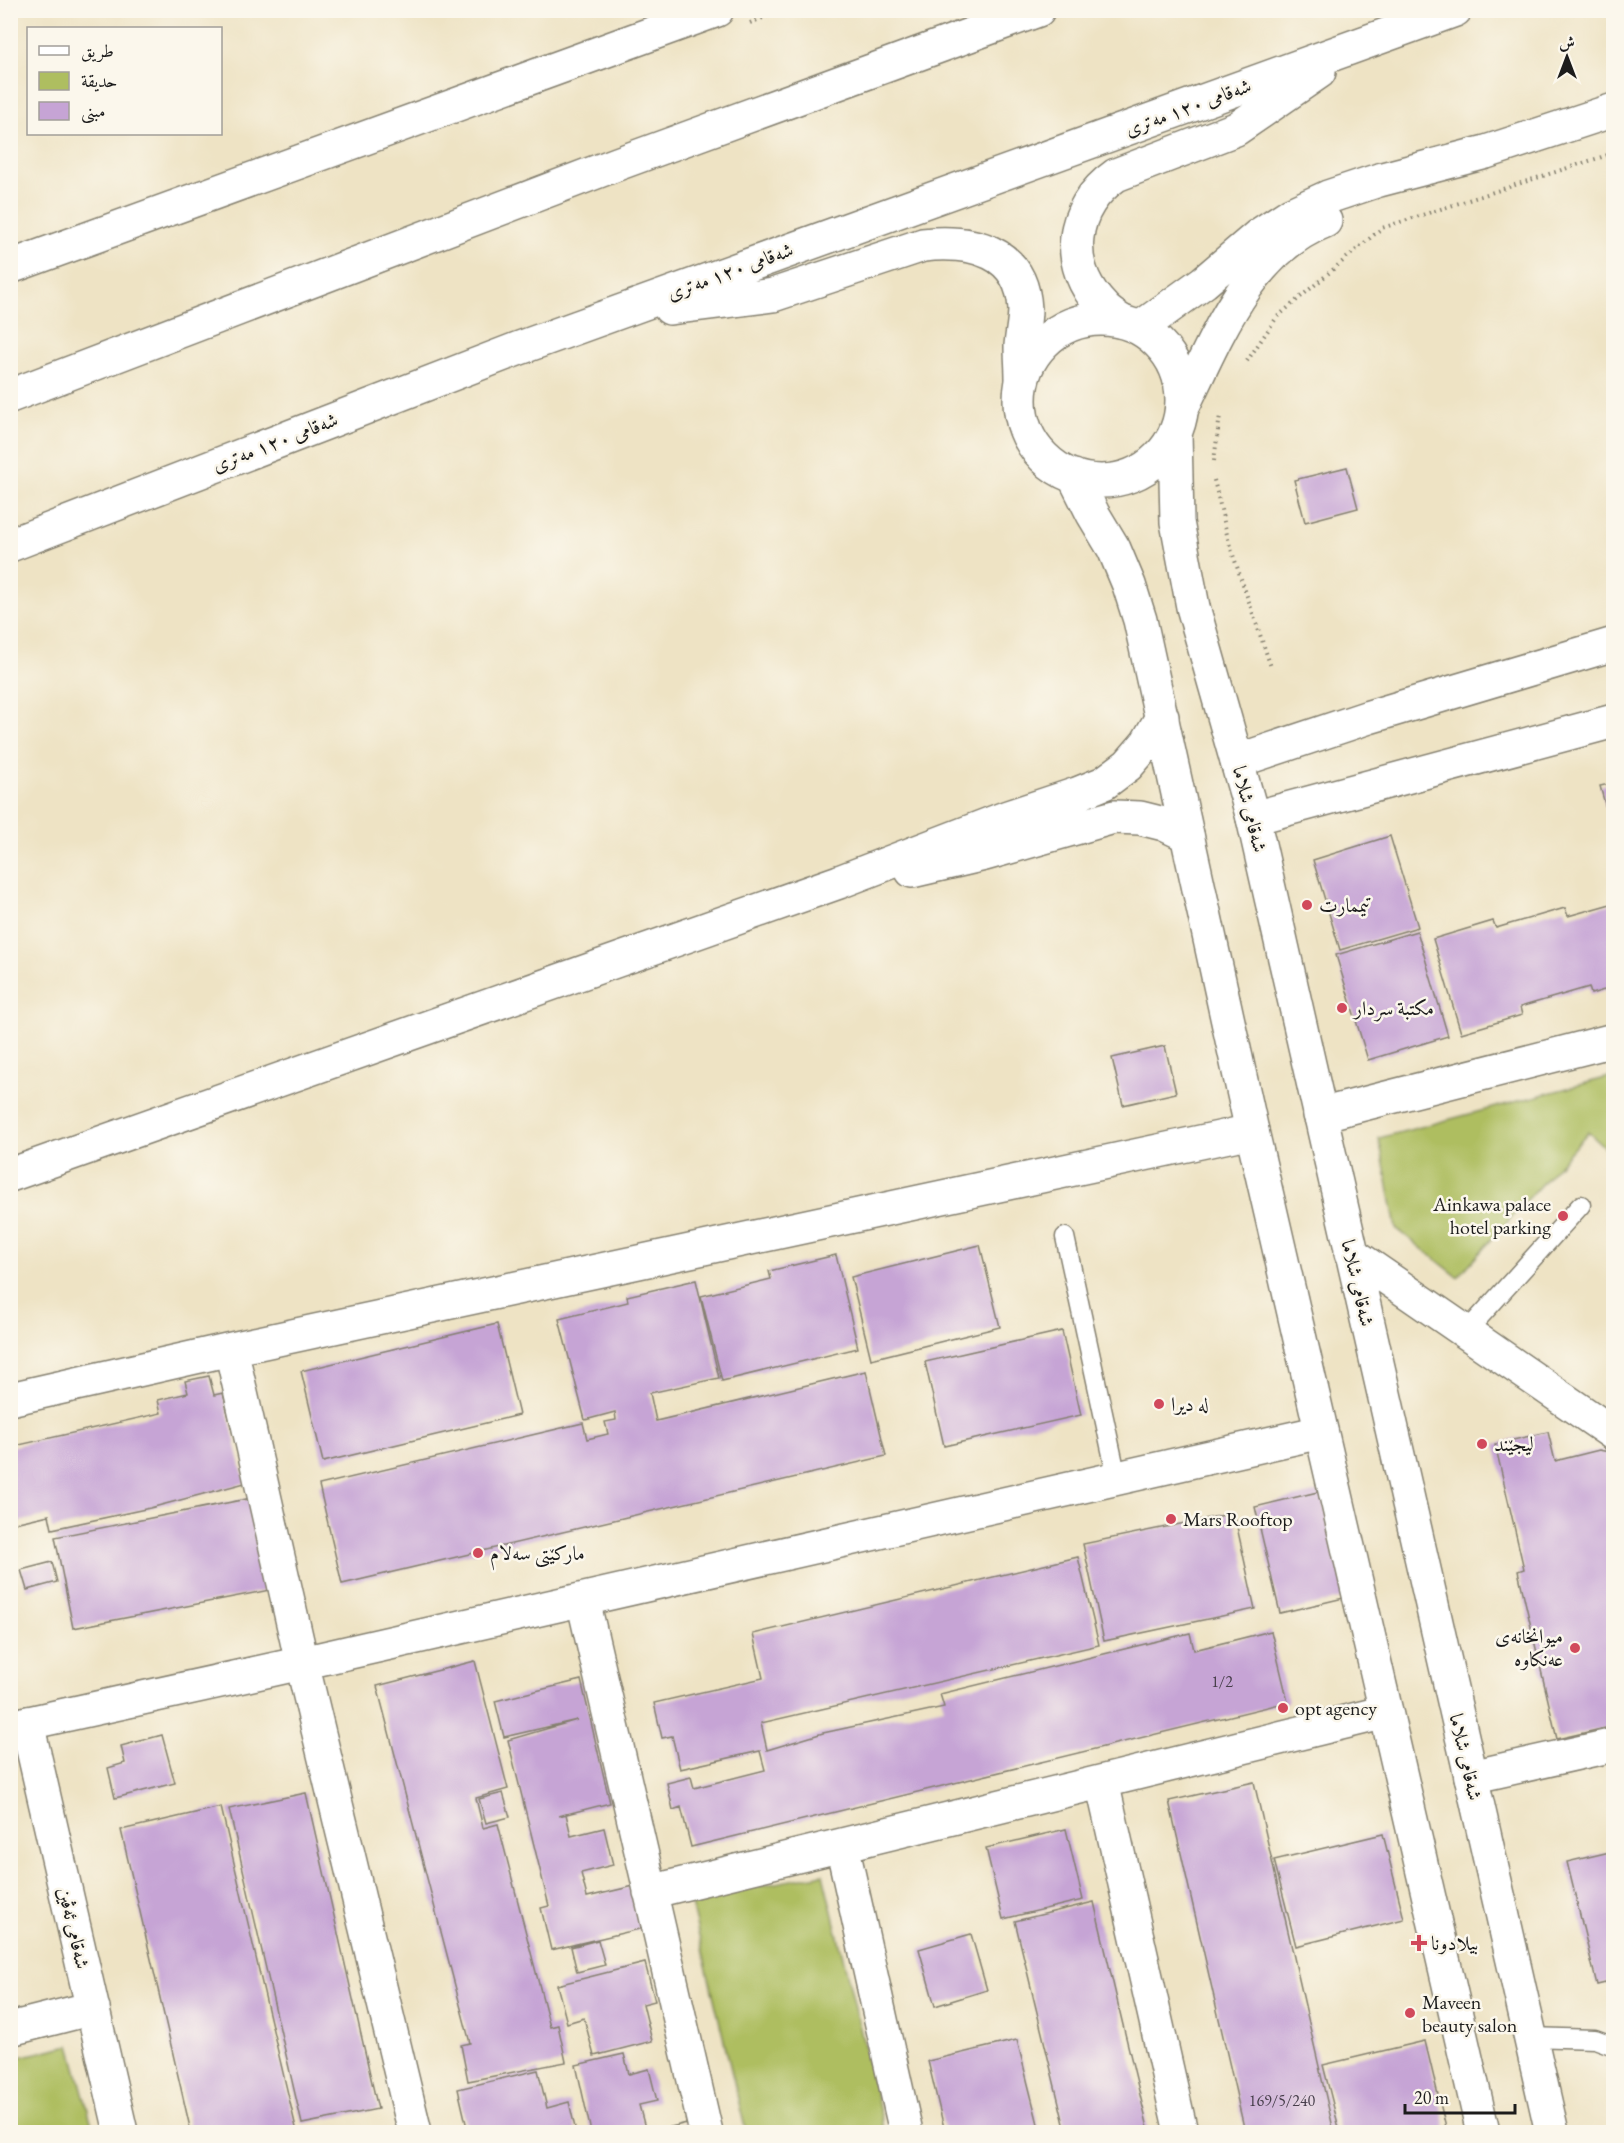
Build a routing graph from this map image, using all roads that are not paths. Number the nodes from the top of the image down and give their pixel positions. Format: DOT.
graph roads {
  1 [pos="717,10"];
  2 [pos="1038,10"];
  3 [pos="1455,10"];
  4 [pos="1358,45"];
  5 [pos="1614,110"];
  6 [pos="1486,152"];
  7 [pos="10,267"];
  8 [pos="608,315"];
  9 [pos="1131,325"];
  10 [pos="1022,378"];
  11 [pos="10,396"];
  12 [pos="1178,420"];
  13 [pos="1074,476"];
  14 [pos="10,545"];
  15 [pos="1614,644"];
  16 [pos="1161,717"];
  17 [pos="1614,721"];
  18 [pos="1237,761"];
  19 [pos="1253,818"];
  20 [pos="1187,835"];
  21 [pos="839,882"];
  22 [pos="1614,1040"];
  23 [pos="1320,1115"];
  24 [pos="1252,1131"];
  25 [pos="10,1175"];
  26 [pos="1581,1205"];
  27 [pos="1065,1237"];
  28 [pos="1351,1253"];
  29 [pos="1466,1332"];
  30 [pos="231,1349"];
  31 [pos="10,1399"];
  32 [pos="1322,1432"];
  33 [pos="1614,1434"];
  34 [pos="1118,1478"];
  35 [pos="583,1599"];
  36 [pos="302,1663"];
  37 [pos="1386,1712"];
  38 [pos="19,1725"];
  39 [pos="1614,1745"];
  40 [pos="1471,1777"];
  41 [pos="1102,1782"];
  42 [pos="842,1845"];
  43 [pos="650,1892"];
  44 [pos="93,2008"];
  45 [pos="10,2029"];
  46 [pos="1530,2037"];
  47 [pos="1614,2046"];
  48 [pos="121,2133"];
  49 [pos="415,2133"];
  50 [pos="706,2133"];
  51 [pos="906,2133"];
  52 [pos="1181,2133"];
  53 [pos="1484,2133"];
  54 [pos="1552,2133"];
  1 -- 7 [label="main road"];
  2 -- 11 [label="main road"];
  3 -- 4 [label="main road, شەقامی ١٢٠ مەتری"];
  4 -- 8 [label="main road, شەقامی ١٢٠ مەتری"];
  4 -- 9 [label="main road, شەقامی شلاما"];
  5 -- 6 [label="main road"];
  6 -- 9 [label="main road"];
  6 -- 12 [label="main road"];
  8 -- 10 [label="main road"];
  8 -- 14 [label="main road, شەقامی ١٢٠ مەتری"];
  9 -- 10 [label="main road"];
  9 -- 12 [label="main road, شەقامی شلاما"];
  10 -- 13 [label="main road"];
  12 -- 13 [label="main road"];
  12 -- 18 [label="main road, شەقامی شلاما"];
  13 -- 16 [label="main road"];
  15 -- 18 [label="main road"];
  16 -- 20 [label="main road"];
  16 -- 21 [label="main road"];
  17 -- 19 [label="main road"];
  18 -- 19 [label="main road, شەقامی شلاما"];
  19 -- 23 [label="main road, شەقامی شلاما"];
  20 -- 21 [label="main road"];
  20 -- 24 [label="main road"];
  21 -- 25 [label="main road"];
  22 -- 23 [label="main road"];
  23 -- 28 [label="main road, شەقامی شلاما"];
  24 -- 30 [label="main road"];
  24 -- 32 [label="main road"];
  26 -- 29 [label="lane"];
  27 -- 34 [label="lane"];
  28 -- 29 [label="main road"];
  28 -- 40 [label="main road, شەقامی شلاما"];
  29 -- 33 [label="main road"];
  30 -- 31 [label="main road"];
  30 -- 36 [label="main road"];
  32 -- 34 [label="main road"];
  32 -- 37 [label="main road"];
  34 -- 35 [label="main road"];
  35 -- 36 [label="main road"];
  35 -- 43 [label="main road"];
  36 -- 38 [label="main road"];
  36 -- 49 [label="main road"];
  37 -- 41 [label="main road"];
  37 -- 53 [label="main road"];
  38 -- 44 [label="main road, شەقامی ئەڤین"];
  39 -- 40 [label="main road"];
  40 -- 46 [label="main road, شەقامی شلاما"];
  41 -- 42 [label="main road"];
  41 -- 52 [label="main road"];
  42 -- 43 [label="main road"];
  42 -- 51 [label="main road"];
  43 -- 50 [label="main road"];
  44 -- 45 [label="main road"];
  44 -- 48 [label="main road, شەقامی ئەڤین"];
  46 -- 47 [label="lane"];
  46 -- 54 [label="main road, شەقامی شلاما"];
}
